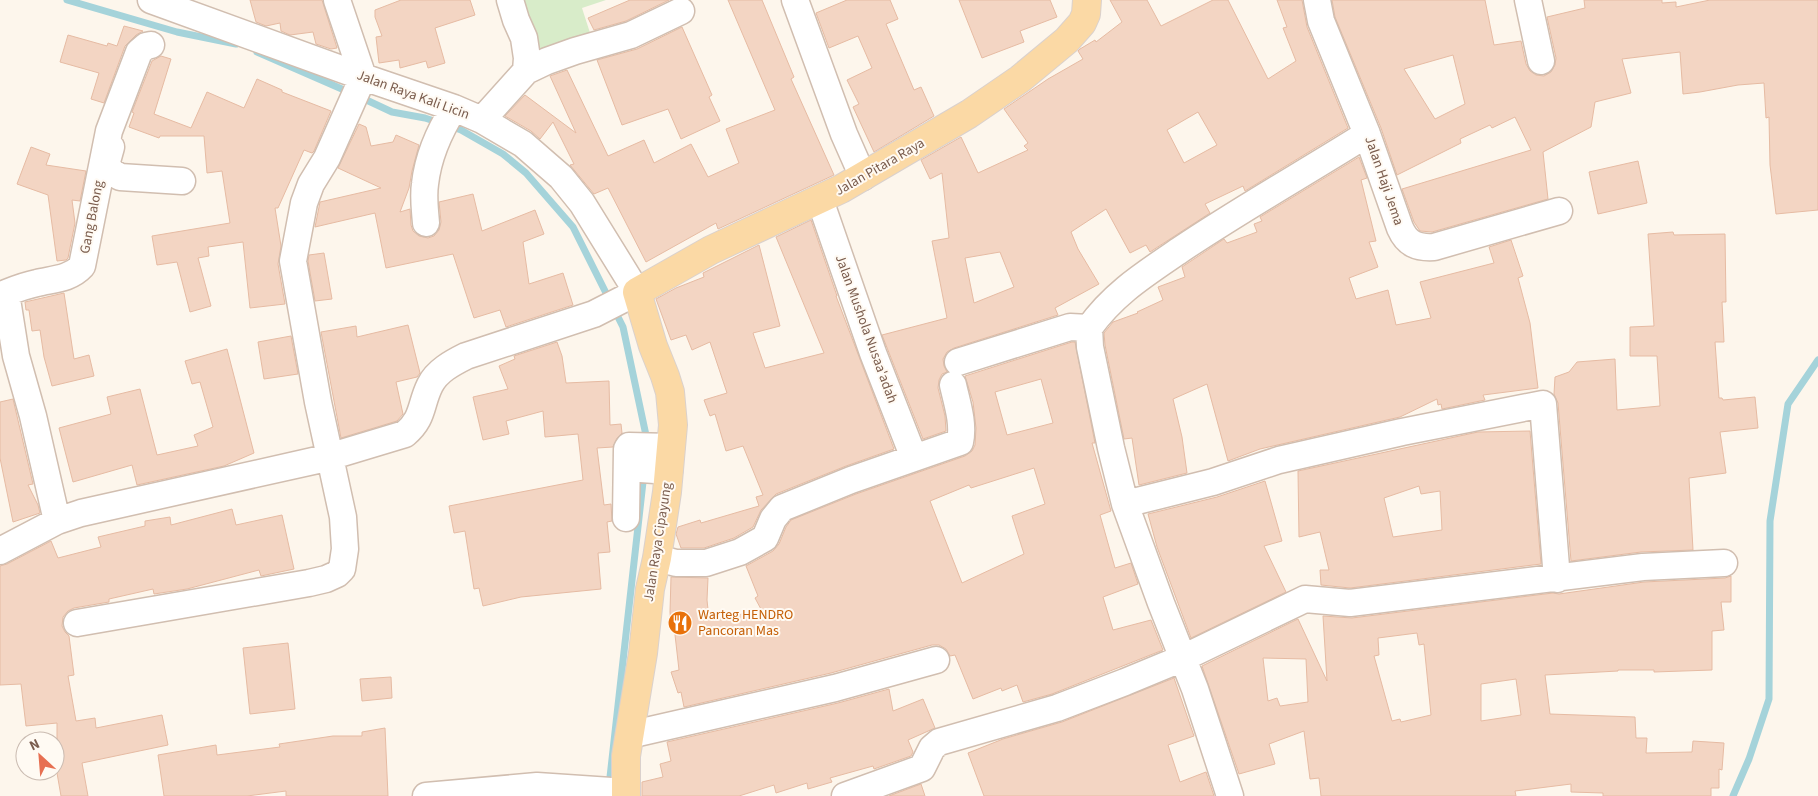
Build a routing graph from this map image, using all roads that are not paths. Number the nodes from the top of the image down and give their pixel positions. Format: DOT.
graph roads {
  1 [pos="338,0"];
  2 [pos="510,0"];
  3 [pos="796,0"];
  4 [pos="1086,0"];
  5 [pos="1317,0"];
  6 [pos="1528,0"];
  7 [pos="681,11"];
  8 [pos="158,19"];
  9 [pos="1542,61"];
  10 [pos="526,71"];
  11 [pos="357,89"];
  12 [pos="448,118"];
  13 [pos="482,120"];
  14 [pos="1367,134"];
  15 [pos="863,177"];
  16 [pos="182,181"];
  17 [pos="820,200"];
  18 [pos="1559,212"];
  19 [pos="426,223"];
  20 [pos="630,296"];
  21 [pos="1089,328"];
  22 [pos="331,457"];
  23 [pos="914,458"];
  24 [pos="650,460"];
  25 [pos="1125,504"];
  26 [pos="626,518"];
  27 [pos="57,521"];
  28 [pos="0,551"];
  29 [pos="657,558"];
  30 [pos="1724,563"];
  31 [pos="1557,579"];
  32 [pos="77,623"];
  33 [pos="1183,658"];
  34 [pos="936,660"];
  35 [pos="629,735"];
  36 [pos="624,793"];
  37 [pos="426,796"];
  38 [pos="845,796"];
  39 [pos="1230,796"];
  1 -- 11 [label="street"];
  2 -- 10 [label="street"];
  3 -- 15 [label="street"];
  4 -- 15 [label="main road, Jalan Pitara Raya"];
  5 -- 14 [label="street, Jalan Haji Jema"];
  6 -- 9 [label="street"];
  7 -- 10 [label="street"];
  8 -- 11 [label="street, Jalan Raya Kali Licin"];
  8 -- 16 [label="street, Gang Balong"];
  8 -- 27 [label="street, Gang Balong"];
  10 -- 13 [label="street"];
  11 -- 12 [label="street, Jalan Raya Kali Licin"];
  11 -- 22 [label="street"];
  12 -- 13 [label="street, Jalan Raya Kali Licin"];
  12 -- 19 [label="street"];
  13 -- 20 [label="street, Jalan Raya Kali Licin"];
  14 -- 18 [label="street, Jalan Haji Jema"];
  14 -- 21 [label="street"];
  15 -- 17 [label="main road, Jalan Pitara Raya"];
  17 -- 20 [label="main road, Jalan Pitara Raya"];
  17 -- 23 [label="street, Jalan Mushola Nusaa'adah"];
  20 -- 22 [label="street"];
  20 -- 24 [label="main road, Jalan Raya Cipayung"];
  21 -- 23 [label="street"];
  21 -- 25 [label="street"];
  22 -- 27 [label="street"];
  22 -- 32 [label="street"];
  23 -- 29 [label="street"];
  24 -- 26 [label="street"];
  24 -- 29 [label="main road, Jalan Raya Cipayung"];
  25 -- 31 [label="street"];
  25 -- 33 [label="street"];
  27 -- 28 [label="street"];
  29 -- 35 [label="main road, Jalan Raya Cipayung"];
  30 -- 31 [label="street"];
  31 -- 33 [label="street"];
  33 -- 38 [label="street"];
  33 -- 39 [label="street"];
  34 -- 35 [label="street"];
  35 -- 36 [label="main road, Jalan Raya Cipayung"];
  36 -- 37 [label="street"];
}
